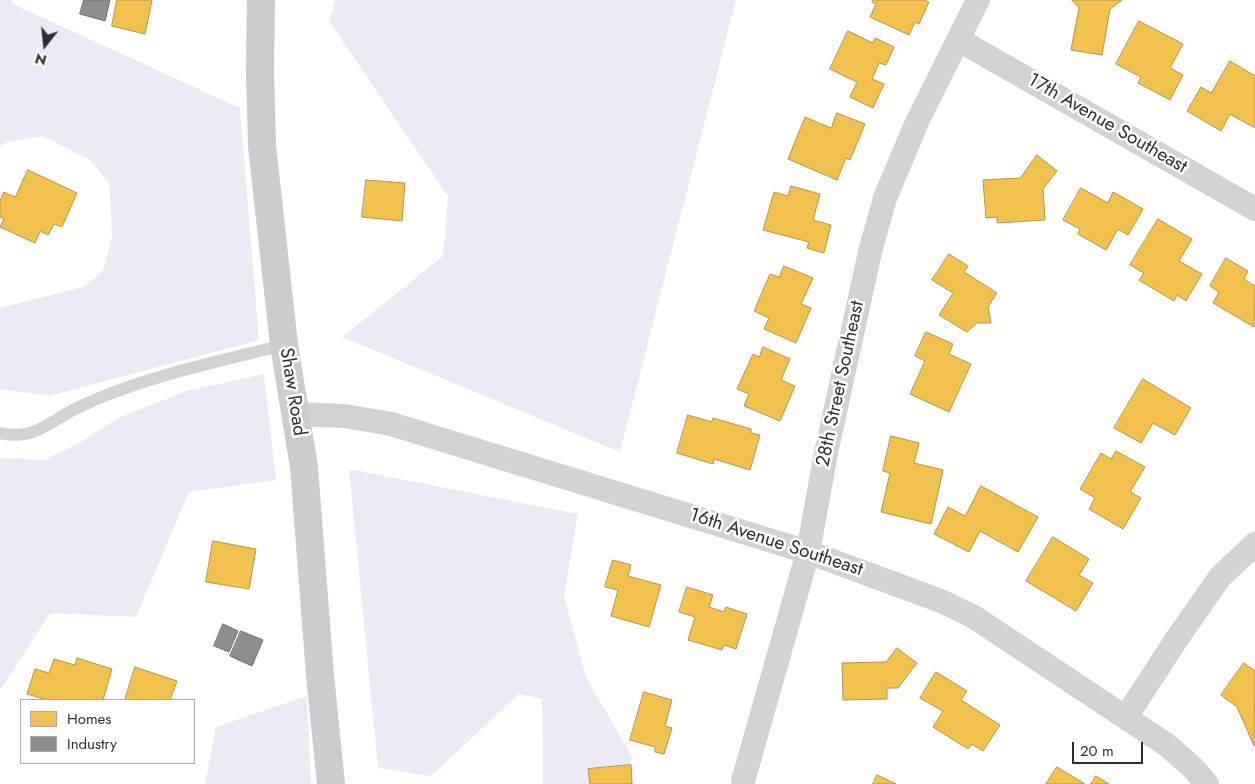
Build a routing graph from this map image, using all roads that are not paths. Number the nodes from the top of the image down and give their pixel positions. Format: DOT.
graph roads {
  1 [pos="262,0"];
  2 [pos="978,0"];
  3 [pos="959,40"];
  4 [pos="1255,209"];
  5 [pos="284,345"];
  6 [pos="296,414"];
  7 [pos="0,432"];
  8 [pos="1255,544"];
  9 [pos="808,552"];
  10 [pos="1126,717"];
  11 [pos="743,781"];
  12 [pos="331,784"];
  13 [pos="1207,784"];
  1 -- 5 [label="main road, Shaw Road"];
  2 -- 3 [label="street, 28th Street Southeast"];
  3 -- 4 [label="street, 17th Avenue Southeast"];
  3 -- 9 [label="street, 28th Street Southeast"];
  5 -- 6 [label="main road, Shaw Road"];
  5 -- 7 [label="lane"];
  6 -- 9 [label="street, 16th Avenue Southeast"];
  6 -- 12 [label="main road, Shaw Road"];
  8 -- 10 [label="street"];
  9 -- 10 [label="street, 16th Avenue Southeast"];
  9 -- 11 [label="street, 28th Street Southeast"];
  10 -- 13 [label="street, 16th Avenue Southeast"];
}
